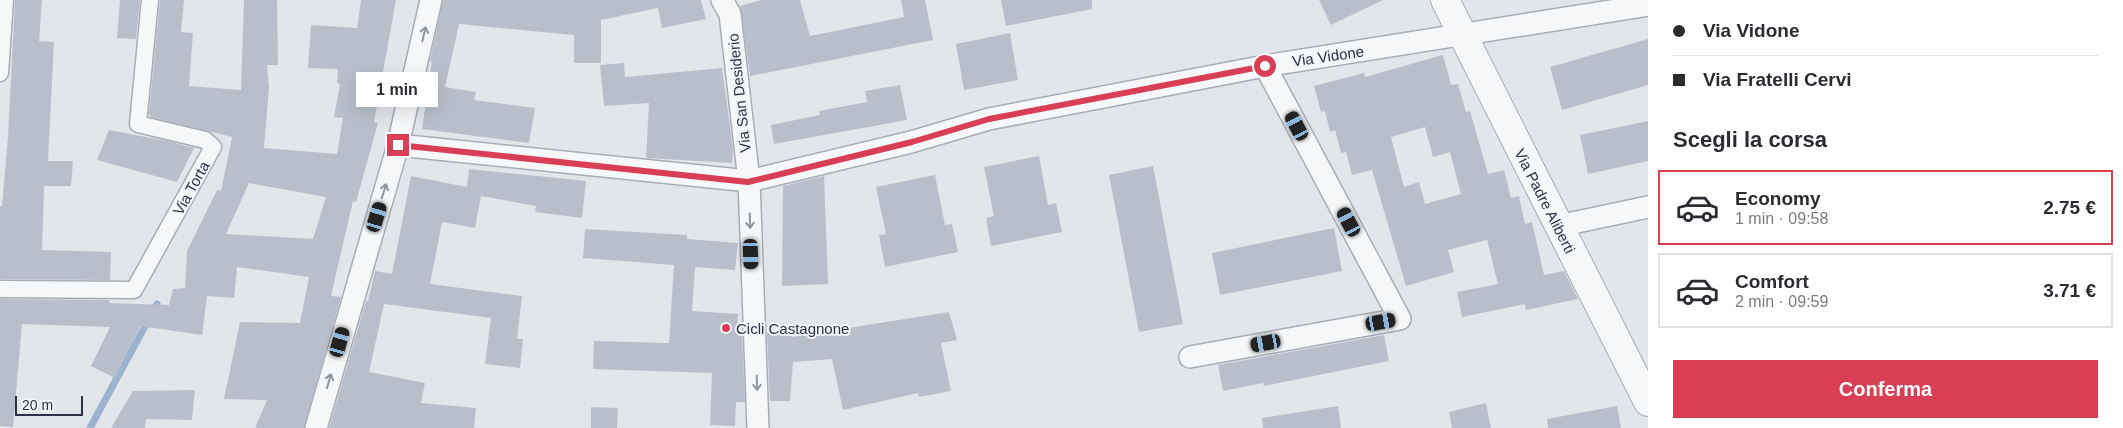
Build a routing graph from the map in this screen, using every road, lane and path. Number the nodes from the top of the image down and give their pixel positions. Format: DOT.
graph roads {
  1 [pos="5,0"];
  2 [pos="150,0"];
  3 [pos="432,0"];
  4 [pos="722,0"];
  5 [pos="1445,0"];
  6 [pos="1648,5"];
  7 [pos="1462,36"];
  8 [pos="1265,66"];
  9 [pos="0,72"];
  10 [pos="398,145"];
  11 [pos="748,182"];
  12 [pos="1648,207"];
  13 [pos="1558,226"];
  14 [pos="0,289"];
  15 [pos="1190,357"];
  16 [pos="1648,402"];
  17 [pos="316,428"];
  18 [pos="758,428"];
  1 -- 9 [label="street"];
  2 -- 14 [label="street, Via Torta"];
  10 -- 3 [label="street, one-way"];
  4 -- 11 [label="street, Via San Desiderio"];
  5 -- 7 [label="street, Via Padre Aliberti"];
  6 -- 7 [label="street, Via Vidone"];
  7 -- 8 [label="street, Via Vidone"];
  7 -- 13 [label="street, Via Padre Aliberti"];
  8 -- 11 [label="street, Via Vidone"];
  8 -- 15 [label="street"];
  10 -- 11 [label="street, Via Vidone"];
  17 -- 10 [label="street, one-way"];
  11 -- 18 [label="street, Via San Desiderio, one-way"];
  12 -- 13 [label="street"];
  13 -- 16 [label="street, Via Padre Aliberti"];
}
